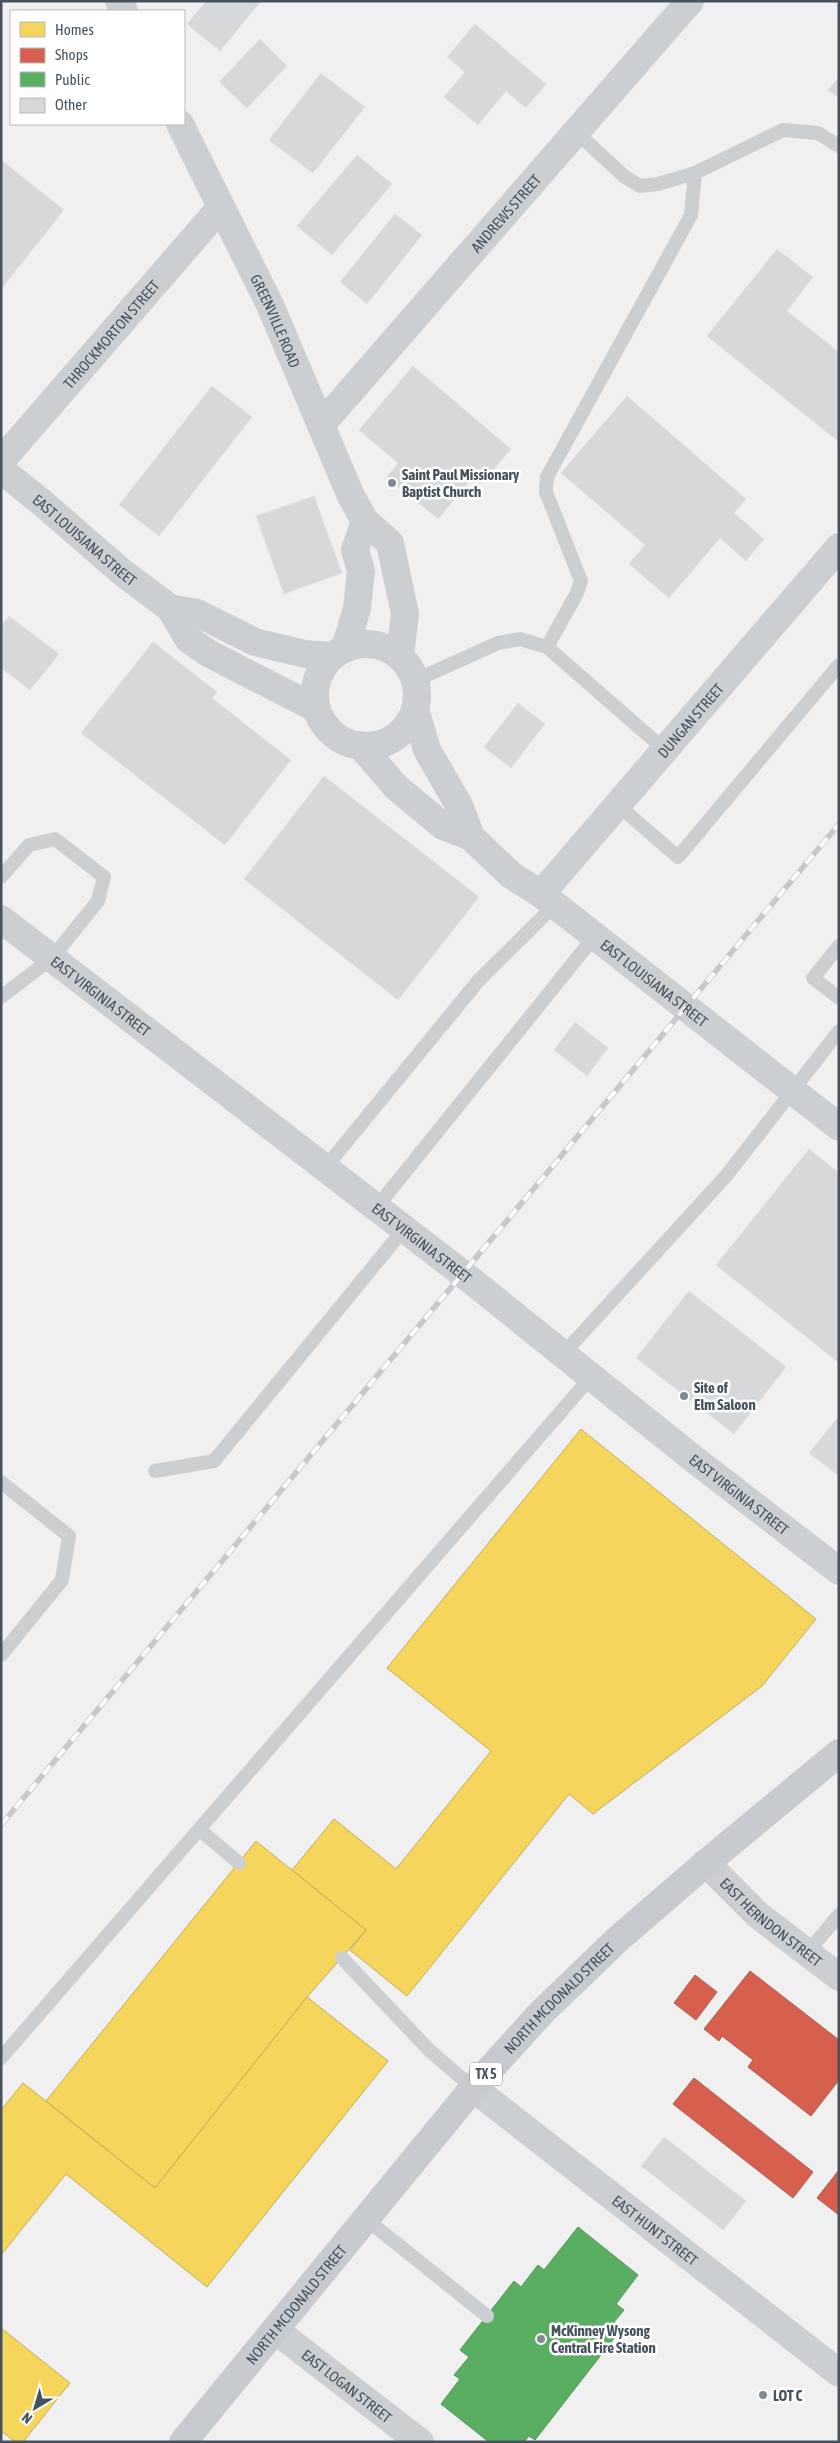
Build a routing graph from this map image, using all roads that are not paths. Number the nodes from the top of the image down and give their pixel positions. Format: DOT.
graph roads {
  1 [pos="690,1"];
  2 [pos="180,125"];
  3 [pos="576,132"];
  4 [pos="839,146"];
  5 [pos="694,173"];
  6 [pos="221,208"];
  7 [pos="321,425"];
  8 [pos="1,461"];
  9 [pos="1,470"];
  10 [pos="365,521"];
  11 [pos="839,547"];
  12 [pos="170,608"];
  13 [pos="546,647"];
  14 [pos="339,652"];
  15 [pos="400,656"];
  16 [pos="839,665"];
  17 [pos="416,680"];
  18 [pos="415,709"];
  19 [pos="318,710"];
  20 [pos="360,746"];
  21 [pos="665,750"];
  22 [pos="619,806"];
  23 [pos="471,837"];
  24 [pos="1,877"];
  25 [pos="548,900"];
  26 [pos="1,919"];
  27 [pos="594,936"];
  28 [pos="839,946"];
  29 [pos="52,958"];
  30 [pos="1,997"];
  31 [pos="839,998"];
  32 [pos="839,1031"];
  33 [pos="791,1090"];
  34 [pos="839,1128"];
  35 [pos="325,1168"];
  36 [pos="376,1208"];
  37 [pos="404,1229"];
  38 [pos="563,1354"];
  39 [pos="590,1377"];
  40 [pos="155,1471"];
  41 [pos="1,1482"];
  42 [pos="839,1572"];
  43 [pos="1,1655"];
  44 [pos="839,1754"];
  45 [pos="200,1830"];
  46 [pos="239,1863"];
  47 [pos="706,1863"];
  48 [pos="839,1915"];
  49 [pos="807,1953"];
  50 [pos="342,1958"];
  51 [pos="839,1978"];
  52 [pos="1,2058"];
  53 [pos="473,2088"];
  54 [pos="366,2219"];
  55 [pos="488,2316"];
  56 [pos="275,2330"];
  57 [pos="839,2373"];
  58 [pos="183,2442"];
  59 [pos="420,2442"];
  1 -- 3 [label="street, ANDREWS STREET"];
  2 -- 6 [label="street, GREENVILLE ROAD"];
  3 -- 5 [label="lane"];
  3 -- 7 [label="street, ANDREWS STREET"];
  4 -- 5 [label="lane"];
  5 -- 13 [label="lane"];
  6 -- 7 [label="street, GREENVILLE ROAD"];
  6 -- 8 [label="street, THROCKMORTON STREET"];
  7 -- 10 [label="street, GREENVILLE ROAD"];
  9 -- 12 [label="street, EAST LOUISIANA STREET"];
  10 -- 14 [label="street"];
  10 -- 15 [label="street, GREENVILLE ROAD"];
  11 -- 21 [label="street, DUNGAN STREET"];
  12 -- 14 [label="street, EAST LOUISIANA STREET"];
  12 -- 19 [label="street, EAST LOUISIANA STREET"];
  13 -- 17 [label="lane"];
  13 -- 21 [label="lane"];
  14 -- 15 [label="street"];
  14 -- 19 [label="street"];
  15 -- 17 [label="street"];
  16 -- 22 [label="lane"];
  17 -- 18 [label="street"];
  18 -- 20 [label="street"];
  18 -- 23 [label="street, EAST LOUISIANA STREET"];
  19 -- 20 [label="street"];
  20 -- 23 [label="street, EAST LOUISIANA STREET"];
  21 -- 22 [label="street, DUNGAN STREET"];
  22 -- 25 [label="street, DUNGAN STREET"];
  23 -- 25 [label="street, EAST LOUISIANA STREET"];
  24 -- 29 [label="lane"];
  25 -- 27 [label="street, EAST LOUISIANA STREET"];
  25 -- 35 [label="lane"];
  26 -- 29 [label="street, EAST VIRGINIA STREET"];
  27 -- 33 [label="street, EAST LOUISIANA STREET"];
  27 -- 36 [label="lane"];
  28 -- 31 [label="lane"];
  29 -- 30 [label="lane"];
  29 -- 35 [label="street, EAST VIRGINIA STREET"];
  32 -- 33 [label="lane"];
  33 -- 34 [label="street, EAST LOUISIANA STREET"];
  33 -- 38 [label="lane"];
  35 -- 36 [label="street, EAST VIRGINIA STREET"];
  36 -- 37 [label="street, EAST VIRGINIA STREET"];
  37 -- 38 [label="street, EAST VIRGINIA STREET"];
  37 -- 40 [label="lane"];
  38 -- 39 [label="street, EAST VIRGINIA STREET"];
  39 -- 42 [label="street, EAST VIRGINIA STREET"];
  39 -- 45 [label="lane"];
  41 -- 43 [label="lane"];
  44 -- 47 [label="main road, NORTH MCDONALD STREET / TX 5"];
  45 -- 46 [label="lane"];
  45 -- 52 [label="lane"];
  47 -- 49 [label="street, EAST HERNDON STREET"];
  47 -- 53 [label="main road, NORTH MCDONALD STREET / TX 5"];
  48 -- 49 [label="lane"];
  49 -- 51 [label="street, EAST HERNDON STREET"];
  50 -- 53 [label="lane"];
  53 -- 54 [label="main road, NORTH MCDONALD STREET / TX 5"];
  53 -- 57 [label="street, EAST HUNT STREET"];
  54 -- 55 [label="lane"];
  54 -- 56 [label="main road, NORTH MCDONALD STREET / TX 5"];
  56 -- 58 [label="main road, NORTH MCDONALD STREET / TX 5"];
  56 -- 59 [label="street, EAST LOGAN STREET"];
}
